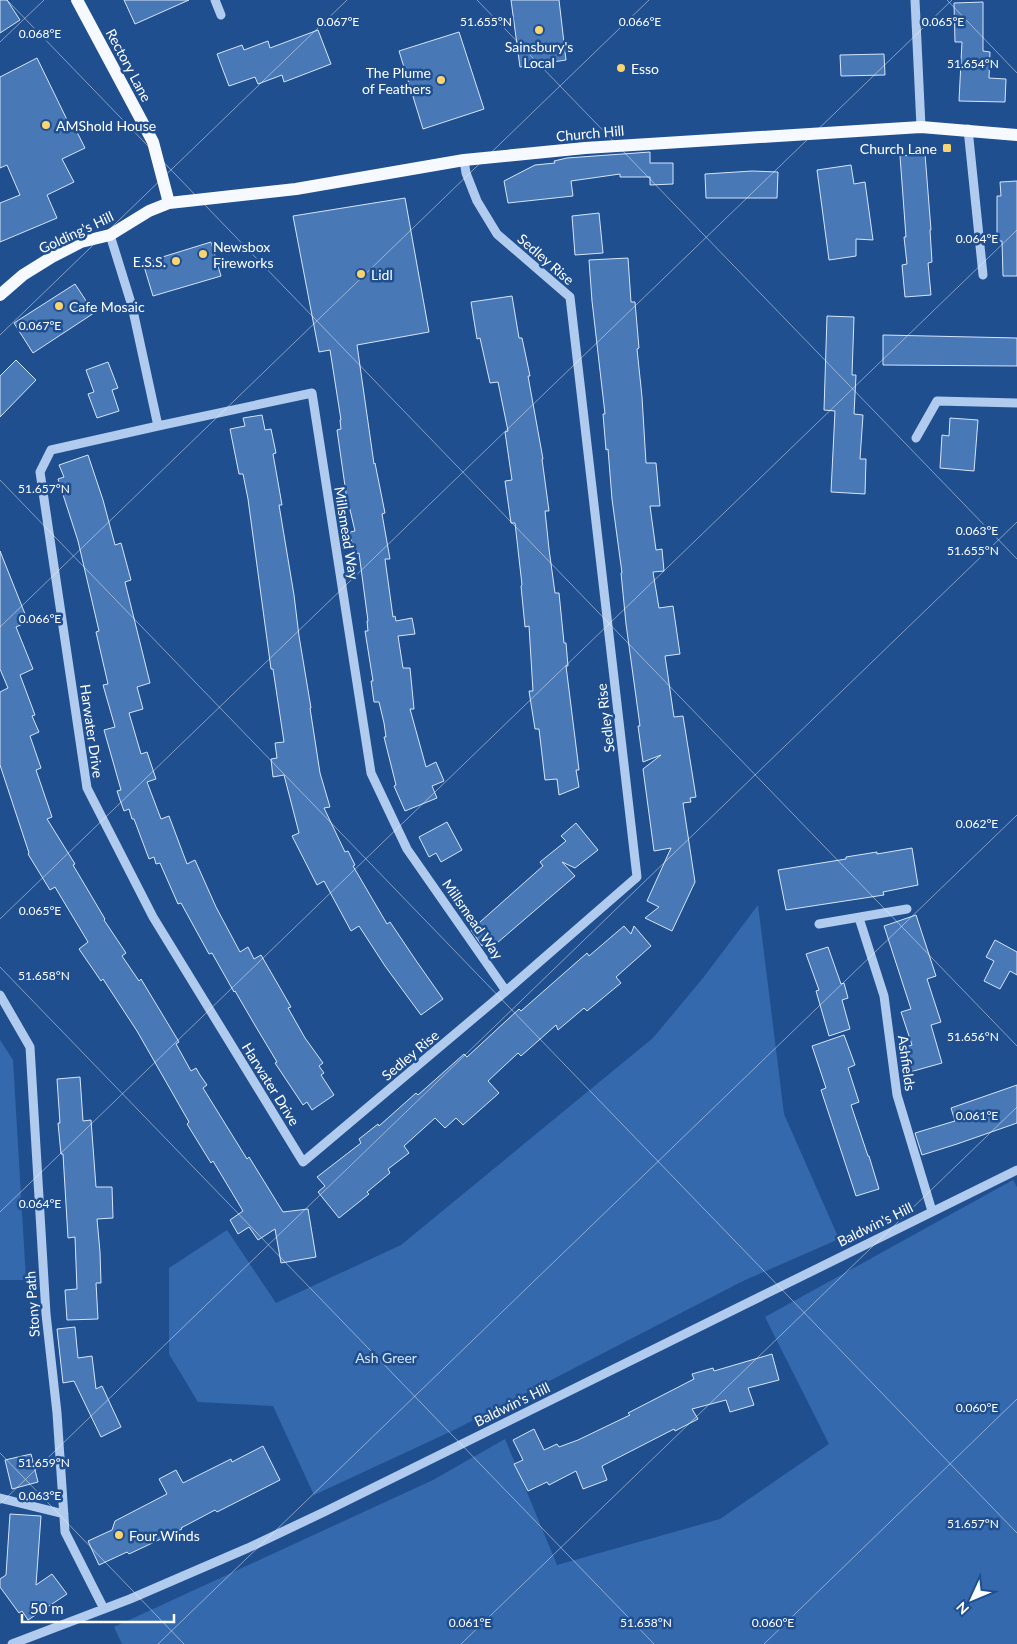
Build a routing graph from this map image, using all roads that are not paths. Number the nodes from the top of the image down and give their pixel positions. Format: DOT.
graph roads {
  1 [pos="77,0"];
  2 [pos="215,0"];
  3 [pos="915,0"];
  4 [pos="221,14"];
  5 [pos="921,127"];
  6 [pos="968,130"];
  7 [pos="1017,135"];
  8 [pos="464,160"];
  9 [pos="169,203"];
  10 [pos="110,235"];
  11 [pos="982,275"];
  12 [pos="0,295"];
  13 [pos="1017,403"];
  14 [pos="158,426"];
  15 [pos="916,438"];
  16 [pos="907,909"];
  17 [pos="859,918"];
  18 [pos="819,924"];
  19 [pos="506,991"];
  20 [pos="0,995"];
  21 [pos="303,1162"];
  22 [pos="1017,1170"];
  23 [pos="932,1211"];
  24 [pos="0,1498"];
  25 [pos="64,1514"];
  26 [pos="104,1609"];
  27 [pos="12,1644"];
  1 -- 9 [label="main road, Rectory Lane"];
  2 -- 4 [label="street"];
  3 -- 5 [label="street"];
  5 -- 6 [label="main road, Church Hill"];
  5 -- 8 [label="main road, Church Hill"];
  6 -- 7 [label="main road, Church Hill"];
  6 -- 11 [label="street"];
  8 -- 9 [label="main road, Church Hill"];
  8 -- 19 [label="street, Sedley Rise"];
  9 -- 10 [label="main road, Golding's Hill"];
  10 -- 12 [label="main road, Golding's Hill"];
  10 -- 14 [label="street"];
  13 -- 15 [label="street"];
  14 -- 19 [label="street, Millsmead Way"];
  14 -- 21 [label="street, Harwater Drive"];
  16 -- 17 [label="street"];
  17 -- 18 [label="street"];
  17 -- 23 [label="street, Ashfields"];
  19 -- 21 [label="street, Sedley Rise"];
  20 -- 25 [label="street, Stony Path"];
  22 -- 23 [label="street, Baldwin's Hill"];
  23 -- 26 [label="street, Baldwin's Hill"];
  24 -- 25 [label="street"];
  25 -- 26 [label="street, Stony Path"];
  26 -- 27 [label="street, Baldwin's Hill"];
}
